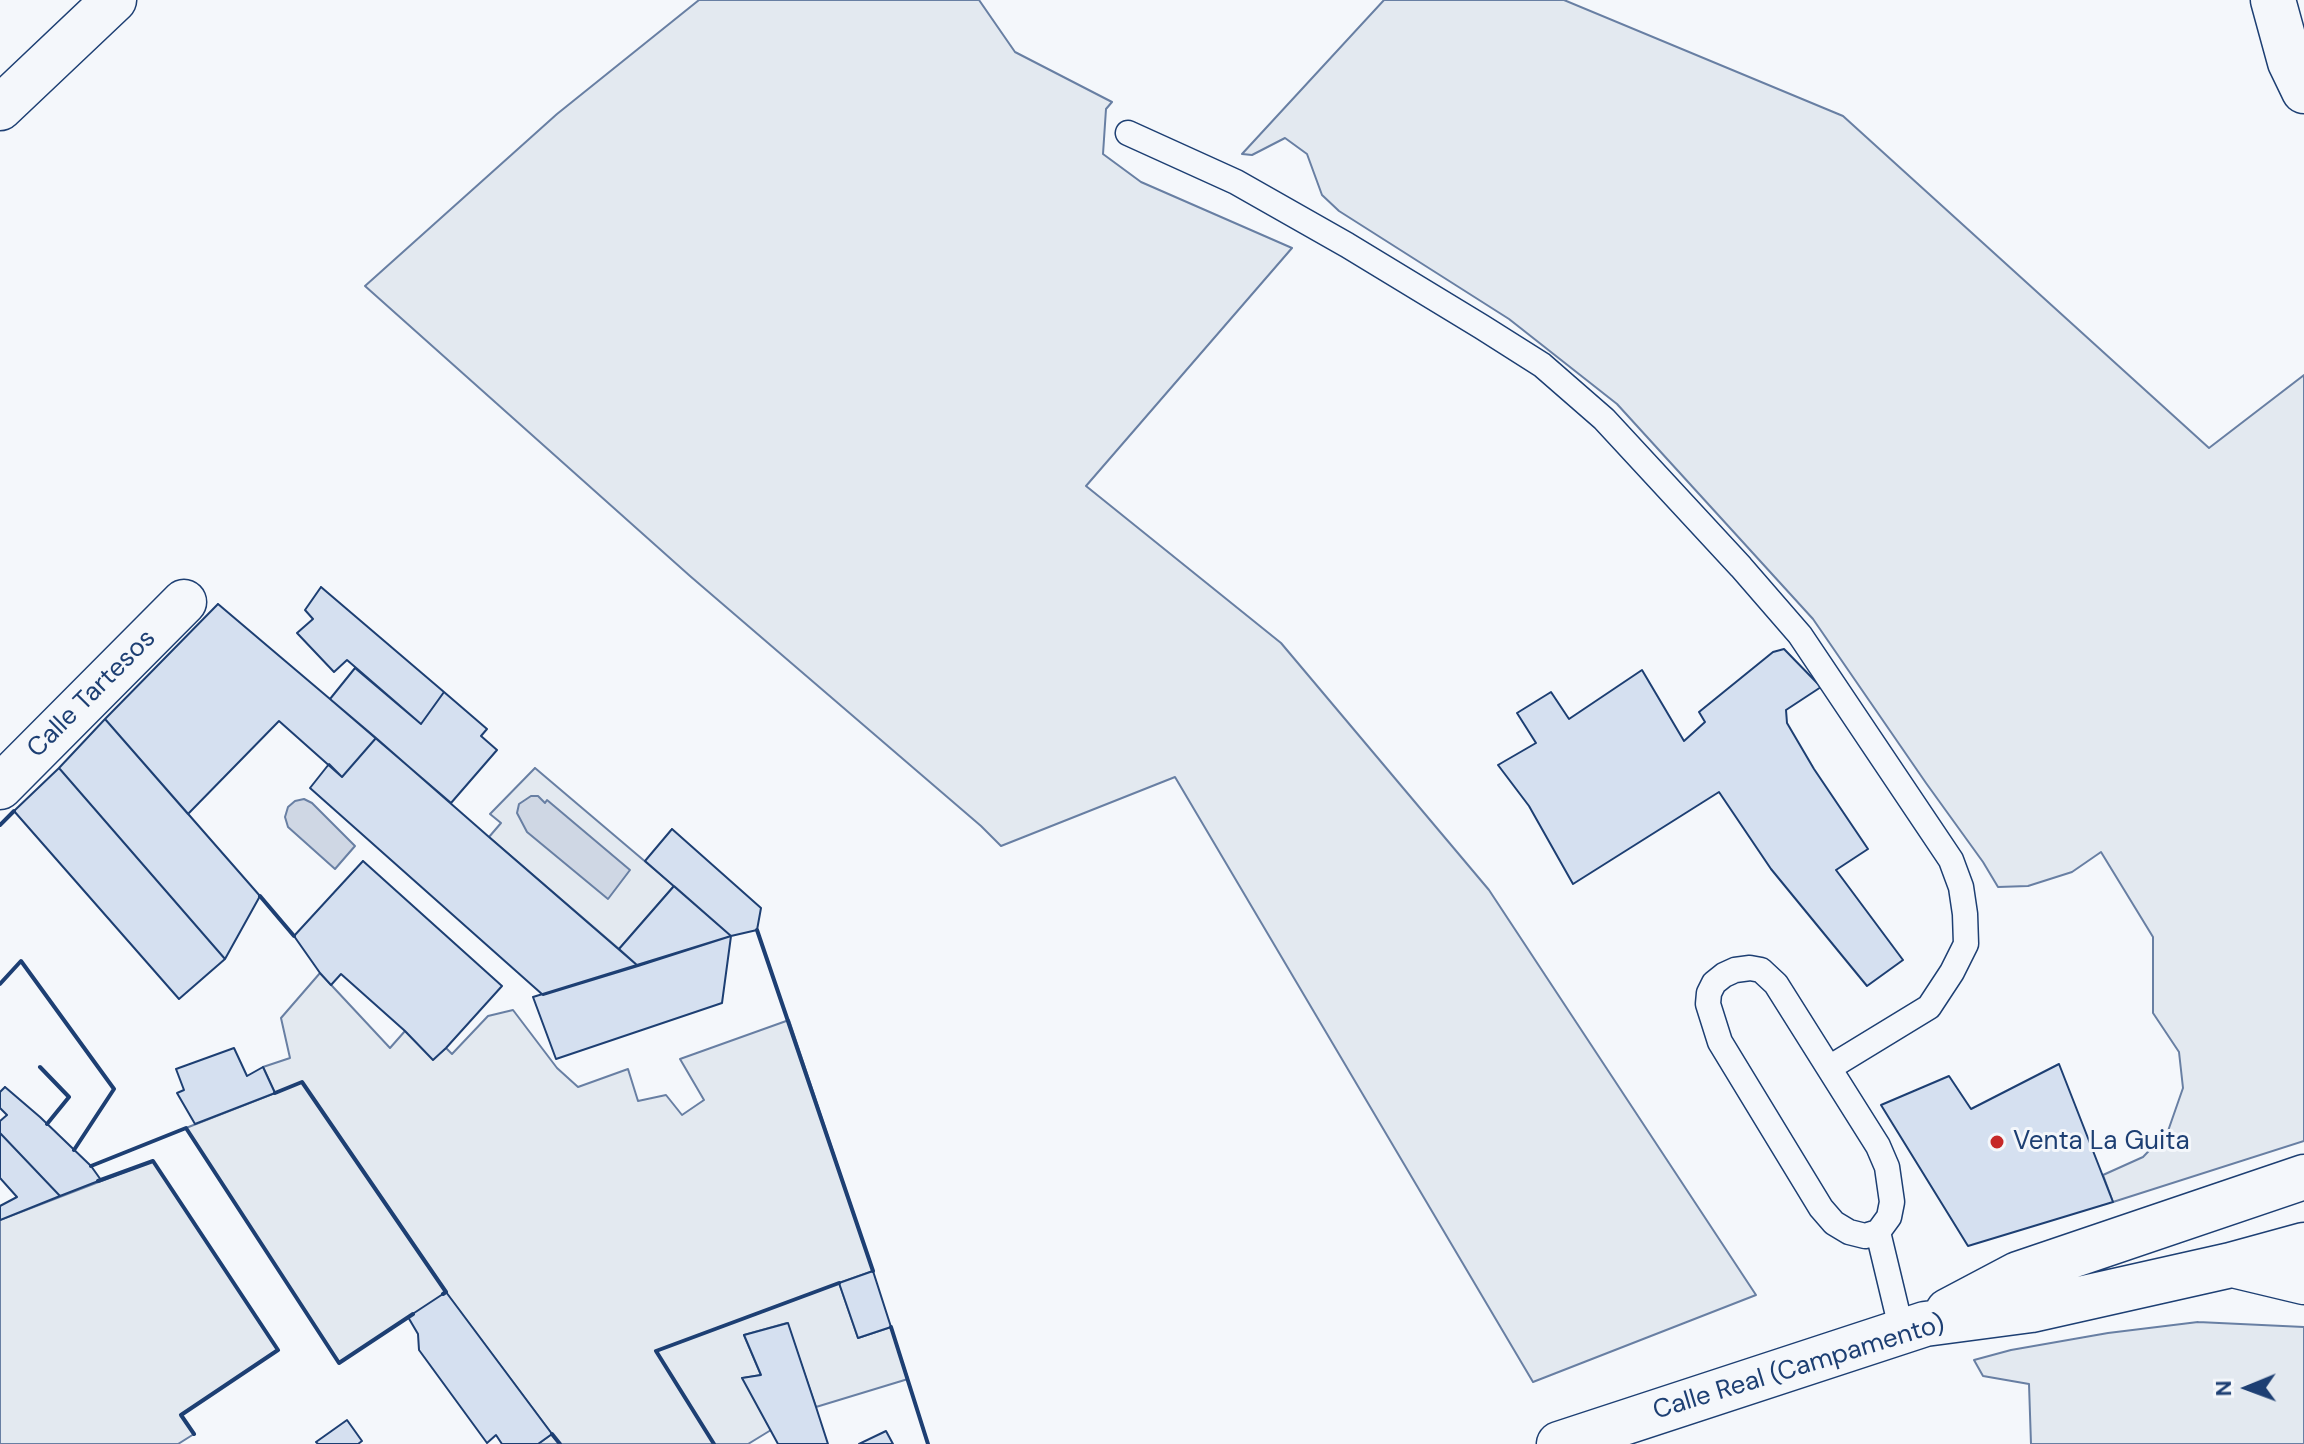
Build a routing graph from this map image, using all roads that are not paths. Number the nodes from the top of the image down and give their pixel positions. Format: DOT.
graph roads {
  1 [pos="114,0"];
  2 [pos="2273,0"];
  3 [pos="2304,91"];
  4 [pos="0,108"];
  5 [pos="1128,133"];
  6 [pos="184,602"];
  7 [pos="0,787"];
  8 [pos="1829,1068"];
  9 [pos="2304,1177"];
  10 [pos="1878,1232"];
  11 [pos="2304,1245"];
  12 [pos="2231,1265"];
  13 [pos="2304,1282"];
  14 [pos="1913,1328"];
  15 [pos="1559,1444"];
  1 -- 4 [label="main road"];
  2 -- 3 [label="main road"];
  5 -- 8 [label="lane"];
  6 -- 7 [label="main road, Calle Tartesos"];
  8 -- 10 [label="lane"];
  8 -- 10 [label="lane"];
  9 -- 14 [label="main road"];
  10 -- 14 [label="lane"];
  11 -- 12 [label="main road, Calle Real (Campamento)"];
  12 -- 13 [label="main road"];
  12 -- 14 [label="main road, Calle Real (Campamento)"];
  14 -- 15 [label="main road, Calle Real (Campamento)"];
}
